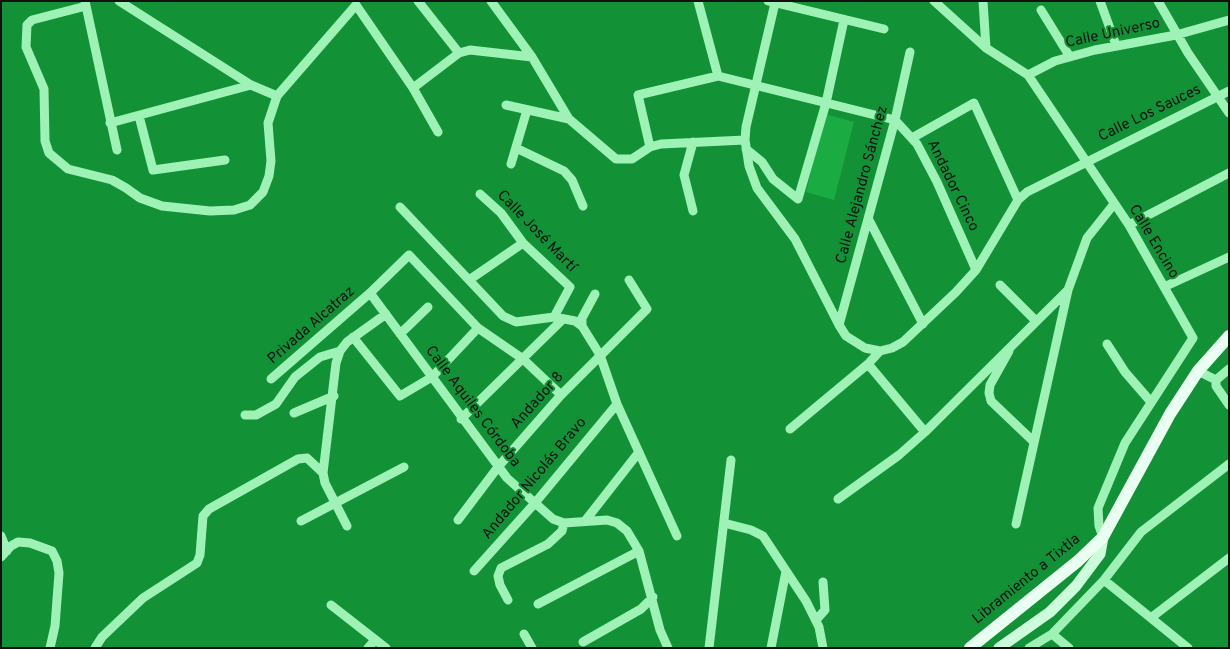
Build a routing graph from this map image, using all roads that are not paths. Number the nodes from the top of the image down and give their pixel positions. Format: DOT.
graph roads {
  1 [pos="119,1"];
  2 [pos="418,1"];
  3 [pos="491,1"];
  4 [pos="698,1"];
  5 [pos="934,1"];
  6 [pos="983,1"];
  7 [pos="1100,1"];
  8 [pos="1158,1"];
  9 [pos="771,2"];
  10 [pos="86,3"];
  11 [pos="1041,10"];
  12 [pos="844,20"];
  13 [pos="1229,20"];
  14 [pos="884,29"];
  15 [pos="1176,35"];
  16 [pos="1116,45"];
  17 [pos="986,48"];
  18 [pos="910,52"];
  19 [pos="459,53"];
  20 [pos="532,57"];
  21 [pos="1070,57"];
  22 [pos="1028,75"];
  23 [pos="718,76"];
  24 [pos="251,85"];
  25 [pos="754,87"];
  26 [pos="413,88"];
  27 [pos="1229,91"];
  28 [pos="277,96"];
  29 [pos="1217,96"];
  30 [pos="826,103"];
  31 [pos="506,105"];
  32 [pos="527,110"];
  33 [pos="1229,113"];
  34 [pos="139,116"];
  35 [pos="569,119"];
  36 [pos="895,120"];
  37 [pos="110,123"];
  38 [pos="438,132"];
  39 [pos="912,138"];
  40 [pos="693,142"];
  41 [pos="746,144"];
  42 [pos="650,147"];
  43 [pos="516,148"];
  44 [pos="116,150"];
  45 [pos="225,160"];
  46 [pos="1084,162"];
  47 [pos="511,164"];
  48 [pos="1229,174"];
  49 [pos="480,194"];
  50 [pos="1018,200"];
  51 [pos="1114,204"];
  52 [pos="583,206"];
  53 [pos="400,207"];
  54 [pos="693,211"];
  55 [pos="869,220"];
  56 [pos="1128,225"];
  57 [pos="524,243"];
  58 [pos="1229,257"];
  59 [pos="976,270"];
  60 [pos="469,280"];
  61 [pos="628,280"];
  62 [pos="1000,285"];
  63 [pos="1164,287"];
  64 [pos="1068,290"];
  65 [pos="370,294"];
  66 [pos="594,294"];
  67 [pos="428,307"];
  68 [pos="386,314"];
  69 [pos="558,318"];
  70 [pos="1036,321"];
  71 [pos="923,324"];
  72 [pos="839,325"];
  73 [pos="582,326"];
  74 [pos="478,328"];
  75 [pos="400,334"];
  76 [pos="1229,336"];
  77 [pos="353,337"];
  78 [pos="1013,343"];
  79 [pos="1108,344"];
  80 [pos="880,351"];
  81 [pos="340,352"];
  82 [pos="600,355"];
  83 [pos="523,358"];
  84 [pos="868,364"];
  85 [pos="1229,369"];
  86 [pos="1198,371"];
  87 [pos="432,377"];
  88 [pos="271,379"];
  89 [pos="1216,380"];
  90 [pos="561,395"];
  91 [pos="334,396"];
  92 [pos="1151,402"];
  93 [pos="617,404"];
  94 [pos="1229,405"];
  95 [pos="294,413"];
  96 [pos="245,415"];
  97 [pos="461,419"];
  98 [pos="790,430"];
  99 [pos="925,432"];
  100 [pos="1034,442"];
  101 [pos="639,452"];
  102 [pos="731,460"];
  103 [pos="1229,464"];
  104 [pos="404,467"];
  105 [pos="498,467"];
  106 [pos="323,473"];
  107 [pos="838,499"];
  108 [pos="335,502"];
  109 [pos="535,503"];
  110 [pos="458,520"];
  111 [pos="300,521"];
  112 [pos="585,522"];
  113 [pos="564,523"];
  114 [pos="724,523"];
  115 [pos="1016,524"];
  116 [pos="347,526"];
  117 [pos="1,536"];
  118 [pos="677,536"];
  119 [pos="1103,537"];
  120 [pos="639,551"];
  121 [pos="4,554"];
  122 [pos="1229,558"];
  123 [pos="474,571"];
  124 [pos="786,571"];
  125 [pos="1104,580"];
  126 [pos="823,582"];
  127 [pos="653,597"];
  128 [pos="508,600"];
  129 [pos="538,604"];
  130 [pos="331,605"];
  131 [pos="1152,617"];
  132 [pos="816,620"];
  133 [pos="524,634"];
  134 [pos="1052,634"];
  135 [pos="375,640"];
  136 [pos="583,642"];
  137 [pos="50,648"];
  138 [pos="95,648"];
  139 [pos="368,648"];
  140 [pos="386,648"];
  141 [pos="532,648"];
  142 [pos="668,648"];
  143 [pos="709,648"];
  144 [pos="771,648"];
  145 [pos="823,648"];
  146 [pos="970,648"];
  147 [pos="999,648"];
  148 [pos="1029,648"];
  149 [pos="1069,648"];
  150 [pos="1188,648"];
  1 -- 24 [label="street"];
  2 -- 19 [label="street"];
  3 -- 20 [label="street"];
  4 -- 23 [label="street"];
  5 -- 17 [label="street"];
  6 -- 17 [label="street"];
  7 -- 16 [label="street"];
  8 -- 15 [label="street"];
  9 -- 12 [label="street"];
  9 -- 25 [label="street"];
  10 -- 28 [label="street"];
  10 -- 37 [label="street"];
  11 -- 21 [label="street"];
  12 -- 14 [label="street"];
  12 -- 30 [label="street"];
  13 -- 15 [label="street, Calle Universo"];
  15 -- 16 [label="street, Calle Universo"];
  15 -- 29 [label="street"];
  16 -- 21 [label="street, Calle Universo"];
  17 -- 22 [label="street"];
  18 -- 36 [label="street, Calle Alejandro Sánchez"];
  19 -- 20 [label="street"];
  19 -- 26 [label="street"];
  20 -- 35 [label="street"];
  21 -- 22 [label="street, Calle Universo"];
  22 -- 46 [label="street, Calle Encino"];
  23 -- 25 [label="street"];
  23 -- 42 [label="street"];
  24 -- 28 [label="street"];
  24 -- 34 [label="street"];
  25 -- 30 [label="street"];
  25 -- 41 [label="street"];
  26 -- 28 [label="street"];
  26 -- 38 [label="street"];
  27 -- 29 [label="street, Calle Los Sauces"];
  29 -- 33 [label="street"];
  29 -- 46 [label="street, Calle Los Sauces"];
  30 -- 36 [label="street"];
  30 -- 41 [label="street"];
  31 -- 32 [label="street"];
  32 -- 35 [label="street"];
  32 -- 43 [label="street"];
  34 -- 37 [label="street"];
  34 -- 45 [label="street"];
  35 -- 42 [label="street"];
  36 -- 39 [label="street, Andador Cinco"];
  36 -- 55 [label="street, Calle Alejandro Sánchez"];
  37 -- 44 [label="street"];
  39 -- 50 [label="street"];
  39 -- 59 [label="street, Andador Cinco"];
  40 -- 41 [label="street"];
  40 -- 42 [label="street"];
  40 -- 54 [label="street"];
  41 -- 72 [label="street"];
  43 -- 47 [label="street"];
  43 -- 52 [label="street"];
  46 -- 50 [label="street, Calle Los Sauces"];
  46 -- 51 [label="street, Calle Encino"];
  48 -- 56 [label="street"];
  49 -- 57 [label="street, Calle José Martí"];
  50 -- 59 [label="street"];
  51 -- 56 [label="street, Calle Encino"];
  51 -- 64 [label="street"];
  53 -- 60 [label="street"];
  55 -- 71 [label="street"];
  55 -- 72 [label="street, Calle Alejandro Sánchez"];
  56 -- 63 [label="street, Calle Encino"];
  57 -- 60 [label="street"];
  57 -- 69 [label="street, Calle José Martí"];
  58 -- 63 [label="street"];
  59 -- 71 [label="street"];
  60 -- 69 [label="street"];
  61 -- 82 [label="street"];
  62 -- 70 [label="street"];
  63 -- 92 [label="street, Calle Encino"];
  64 -- 70 [label="street"];
  64 -- 100 [label="street"];
  65 -- 68 [label="street, Calle Aquiles Córdoba"];
  65 -- 74 [label="street, Privada Alcatraz"];
  65 -- 88 [label="street, Privada Alcatraz"];
  66 -- 73 [label="street"];
  67 -- 75 [label="street"];
  68 -- 75 [label="street, Calle Aquiles Córdoba"];
  68 -- 77 [label="street"];
  69 -- 73 [label="street"];
  69 -- 83 [label="street"];
  70 -- 78 [label="street"];
  71 -- 80 [label="street"];
  72 -- 80 [label="street"];
  73 -- 82 [label="street"];
  74 -- 83 [label="street"];
  74 -- 87 [label="street"];
  75 -- 87 [label="street, Calle Aquiles Córdoba"];
  76 -- 86 [label="main road"];
  77 -- 81 [label="street"];
  77 -- 87 [label="street"];
  78 -- 99 [label="street"];
  78 -- 100 [label="street"];
  79 -- 92 [label="street"];
  80 -- 84 [label="street"];
  81 -- 91 [label="street"];
  81 -- 96 [label="street"];
  82 -- 90 [label="street, Andador 8"];
  82 -- 93 [label="street"];
  83 -- 90 [label="street"];
  83 -- 97 [label="street"];
  84 -- 98 [label="street"];
  84 -- 99 [label="street"];
  85 -- 89 [label="street"];
  86 -- 89 [label="street"];
  86 -- 119 [label="main road, Libramiento a Tixtla"];
  87 -- 97 [label="street, Calle Aquiles Córdoba"];
  89 -- 94 [label="street"];
  90 -- 105 [label="street, Andador 8"];
  91 -- 95 [label="street"];
  91 -- 106 [label="street"];
  92 -- 119 [label="street"];
  93 -- 101 [label="street"];
  93 -- 109 [label="street, Andador Nicolás Bravo"];
  97 -- 105 [label="street, Calle Aquiles Córdoba"];
  99 -- 107 [label="street"];
  100 -- 115 [label="street"];
  101 -- 112 [label="street"];
  101 -- 118 [label="street"];
  102 -- 114 [label="street"];
  103 -- 125 [label="street"];
  104 -- 108 [label="street"];
  105 -- 109 [label="street, Calle Aquiles Córdoba"];
  105 -- 110 [label="street, Andador 8"];
  106 -- 108 [label="street"];
  106 -- 138 [label="street"];
  108 -- 111 [label="street"];
  108 -- 116 [label="street"];
  109 -- 113 [label="street, Calle Aquiles Córdoba"];
  109 -- 123 [label="street, Andador Nicolás Bravo"];
  112 -- 113 [label="street"];
  112 -- 120 [label="street"];
  113 -- 128 [label="street"];
  114 -- 124 [label="street"];
  114 -- 143 [label="street"];
  117 -- 121 [label="street"];
  119 -- 146 [label="main road, Libramiento a Tixtla"];
  119 -- 147 [label="street"];
  120 -- 127 [label="street"];
  120 -- 129 [label="street"];
  121 -- 137 [label="street"];
  122 -- 131 [label="street"];
  124 -- 132 [label="street"];
  124 -- 144 [label="street"];
  125 -- 131 [label="street"];
  125 -- 134 [label="street"];
  126 -- 132 [label="street"];
  127 -- 136 [label="street"];
  127 -- 142 [label="street"];
  130 -- 135 [label="street"];
  131 -- 150 [label="street"];
  132 -- 145 [label="street"];
  133 -- 141 [label="street"];
  134 -- 148 [label="street"];
  134 -- 149 [label="street"];
  135 -- 139 [label="street"];
  135 -- 140 [label="street"];
}
